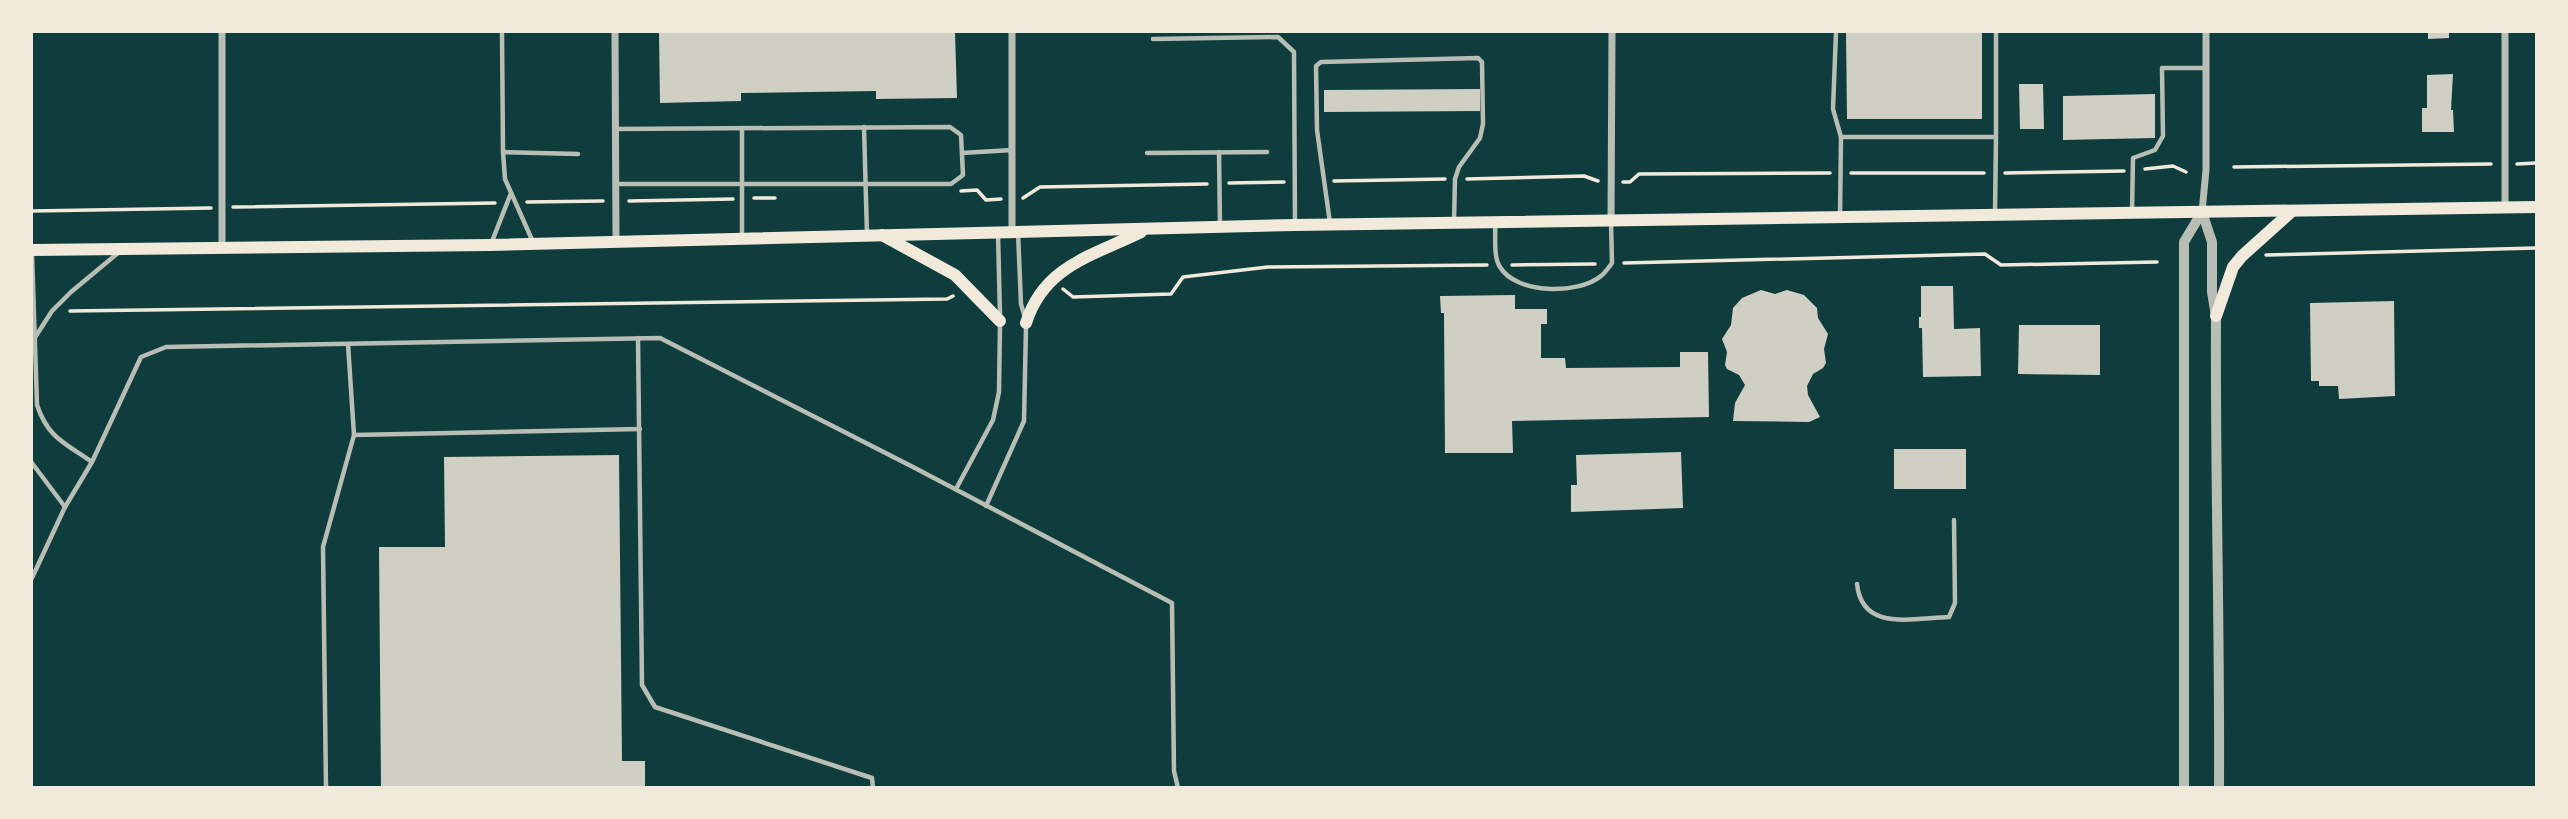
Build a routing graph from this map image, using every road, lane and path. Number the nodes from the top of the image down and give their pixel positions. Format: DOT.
graph roads {
  1 [pos="222,32"];
  2 [pos="502,32"];
  3 [pos="615,32"];
  4 [pos="1012,32"];
  5 [pos="1612,32"];
  6 [pos="1836,32"];
  7 [pos="1996,32"];
  8 [pos="2206,32"];
  9 [pos="2505,32"];
  10 [pos="1153,39"];
  11 [pos="2206,68"];
  12 [pos="864,127"];
  13 [pos="742,128"];
  14 [pos="615,129"];
  15 [pos="1841,137"];
  16 [pos="1996,137"];
  17 [pos="1012,150"];
  18 [pos="503,152"];
  19 [pos="1219,152"];
  20 [pos="1266,152"];
  21 [pos="578,153"];
  22 [pos="962,153"];
  23 [pos="1147,153"];
  24 [pos="2536,163"];
  25 [pos="2505,164"];
  26 [pos="2234,167"];
  27 [pos="2132,170"];
  28 [pos="2186,172"];
  29 [pos="1841,173"];
  30 [pos="1995,173"];
  31 [pos="1455,179"];
  32 [pos="1326,181"];
  33 [pos="1611,181"];
  34 [pos="1295,182"];
  35 [pos="1219,183"];
  36 [pos="616,184"];
  37 [pos="742,184"];
  38 [pos="865,184"];
  39 [pos="949,191"];
  40 [pos="512,192"];
  41 [pos="742,198"];
  42 [pos="782,198"];
  43 [pos="1012,198"];
  44 [pos="616,201"];
  45 [pos="516,202"];
  46 [pos="508,203"];
  47 [pos="2505,207"];
  48 [pos="2536,207"];
  49 [pos="222,208"];
  50 [pos="32,211"];
  51 [pos="2292,211"];
  52 [pos="2202,212"];
  53 [pos="2132,213"];
  54 [pos="1995,214"];
  55 [pos="1840,217"];
  56 [pos="1611,221"];
  57 [pos="1454,223"];
  58 [pos="1495,223"];
  59 [pos="1296,225"];
  60 [pos="1330,225"];
  61 [pos="1220,227"];
  62 [pos="1147,229"];
  63 [pos="998,232"];
  64 [pos="1015,232"];
  65 [pos="882,235"];
  66 [pos="867,236"];
  67 [pos="742,239"];
  68 [pos="616,242"];
  69 [pos="534,244"];
  70 [pos="490,245"];
  71 [pos="2536,248"];
  72 [pos="123,249"];
  73 [pos="222,249"];
  74 [pos="32,250"];
  75 [pos="2258,255"];
  76 [pos="2157,262"];
  77 [pos="1612,263"];
  78 [pos="1498,265"];
  79 [pos="1051,279"];
  80 [pos="967,286"];
  81 [pos="52,311"];
  82 [pos="2216,316"];
  83 [pos="1000,321"];
  84 [pos="1026,323"];
  85 [pos="638,338"];
  86 [pos="34,340"];
  87 [pos="348,344"];
  88 [pos="640,429"];
  89 [pos="354,435"];
  90 [pos="92,462"];
  91 [pos="32,463"];
  92 [pos="956,489"];
  93 [pos="986,506"];
  94 [pos="65,507"];
  95 [pos="1954,520"];
  96 [pos="32,578"];
  97 [pos="1857,584"];
  98 [pos="326,788"];
  99 [pos="873,788"];
  100 [pos="1178,788"];
  101 [pos="2184,788"];
  102 [pos="2219,788"];
  1 -- 49 [label="street"];
  2 -- 18 [label="lane"];
  3 -- 14 [label="street"];
  4 -- 17 [label="street"];
  5 -- 33 [label="street"];
  6 -- 15 [label="lane"];
  7 -- 16 [label="lane"];
  8 -- 11 [label="street"];
  9 -- 25 [label="street"];
  10 -- 34 [label="lane"];
  11 -- 27 [label="lane"];
  11 -- 52 [label="street"];
  12 -- 13 [label="lane"];
  12 -- 22 [label="lane"];
  12 -- 38 [label="lane"];
  13 -- 14 [label="lane"];
  13 -- 37 [label="lane"];
  14 -- 36 [label="street"];
  15 -- 16 [label="lane"];
  15 -- 29 [label="lane"];
  16 -- 30 [label="lane"];
  17 -- 22 [label="lane"];
  17 -- 43 [label="street"];
  18 -- 21 [label="lane"];
  18 -- 40 [label="lane"];
  19 -- 20 [label="lane"];
  19 -- 23 [label="lane"];
  19 -- 35 [label="lane"];
  22 -- 38 [label="lane"];
  24 -- 25 [label="path"];
  25 -- 26 [label="path"];
  25 -- 47 [label="street"];
  27 -- 28 [label="path"];
  27 -- 30 [label="path"];
  27 -- 53 [label="lane"];
  29 -- 30 [label="path"];
  29 -- 33 [label="path"];
  29 -- 55 [label="lane"];
  30 -- 54 [label="lane"];
  31 -- 32 [label="path"];
  31 -- 32 [label="lane"];
  31 -- 33 [label="path"];
  31 -- 57 [label="lane"];
  32 -- 60 [label="lane"];
  33 -- 56 [label="street"];
  34 -- 35 [label="path"];
  34 -- 59 [label="lane"];
  35 -- 43 [label="path"];
  35 -- 61 [label="lane"];
  36 -- 37 [label="lane"];
  36 -- 44 [label="street"];
  37 -- 38 [label="lane"];
  37 -- 41 [label="lane"];
  38 -- 66 [label="lane"];
  39 -- 43 [label="path"];
  40 -- 45 [label="lane"];
  40 -- 46 [label="lane"];
  41 -- 42 [label="path"];
  41 -- 44 [label="path"];
  41 -- 67 [label="lane"];
  43 -- 64 [label="street"];
  44 -- 45 [label="path"];
  44 -- 68 [label="street"];
  45 -- 69 [label="lane"];
  46 -- 49 [label="path"];
  46 -- 70 [label="lane"];
  47 -- 48 [label="main road"];
  47 -- 51 [label="main road"];
  49 -- 50 [label="path"];
  49 -- 73 [label="street"];
  51 -- 52 [label="main road"];
  51 -- 82 [label="main road"];
  52 -- 53 [label="main road"];
  52 -- 82 [label="street"];
  52 -- 101 [label="street"];
  53 -- 54 [label="main road"];
  54 -- 55 [label="main road"];
  55 -- 56 [label="main road"];
  56 -- 58 [label="main road"];
  56 -- 77 [label="lane"];
  57 -- 58 [label="main road"];
  57 -- 60 [label="main road"];
  58 -- 78 [label="lane"];
  59 -- 60 [label="main road"];
  59 -- 61 [label="main road"];
  61 -- 62 [label="main road"];
  62 -- 64 [label="main road"];
  62 -- 79 [label="main road"];
  63 -- 64 [label="main road"];
  63 -- 65 [label="main road"];
  63 -- 83 [label="lane"];
  64 -- 84 [label="lane"];
  65 -- 66 [label="main road"];
  65 -- 80 [label="main road"];
  66 -- 67 [label="main road"];
  67 -- 68 [label="main road"];
  68 -- 69 [label="main road"];
  69 -- 70 [label="main road"];
  70 -- 73 [label="main road"];
  71 -- 75 [label="path"];
  72 -- 73 [label="main road"];
  72 -- 74 [label="main road"];
  72 -- 81 [label="lane"];
  74 -- 86 [label="lane"];
  76 -- 77 [label="path"];
  77 -- 78 [label="path"];
  77 -- 78 [label="lane"];
  78 -- 79 [label="path"];
  79 -- 84 [label="main road"];
  80 -- 81 [label="path"];
  80 -- 83 [label="main road"];
  81 -- 86 [label="lane"];
  82 -- 102 [label="street"];
  83 -- 92 [label="lane"];
  84 -- 93 [label="lane"];
  85 -- 87 [label="lane"];
  85 -- 88 [label="lane"];
  85 -- 92 [label="lane"];
  86 -- 90 [label="lane"];
  87 -- 89 [label="lane"];
  87 -- 90 [label="lane"];
  88 -- 89 [label="lane"];
  88 -- 99 [label="lane"];
  89 -- 98 [label="lane"];
  90 -- 94 [label="lane"];
  91 -- 94 [label="lane"];
  92 -- 93 [label="lane"];
  93 -- 100 [label="lane"];
  94 -- 96 [label="lane"];
  95 -- 97 [label="lane"];
}
